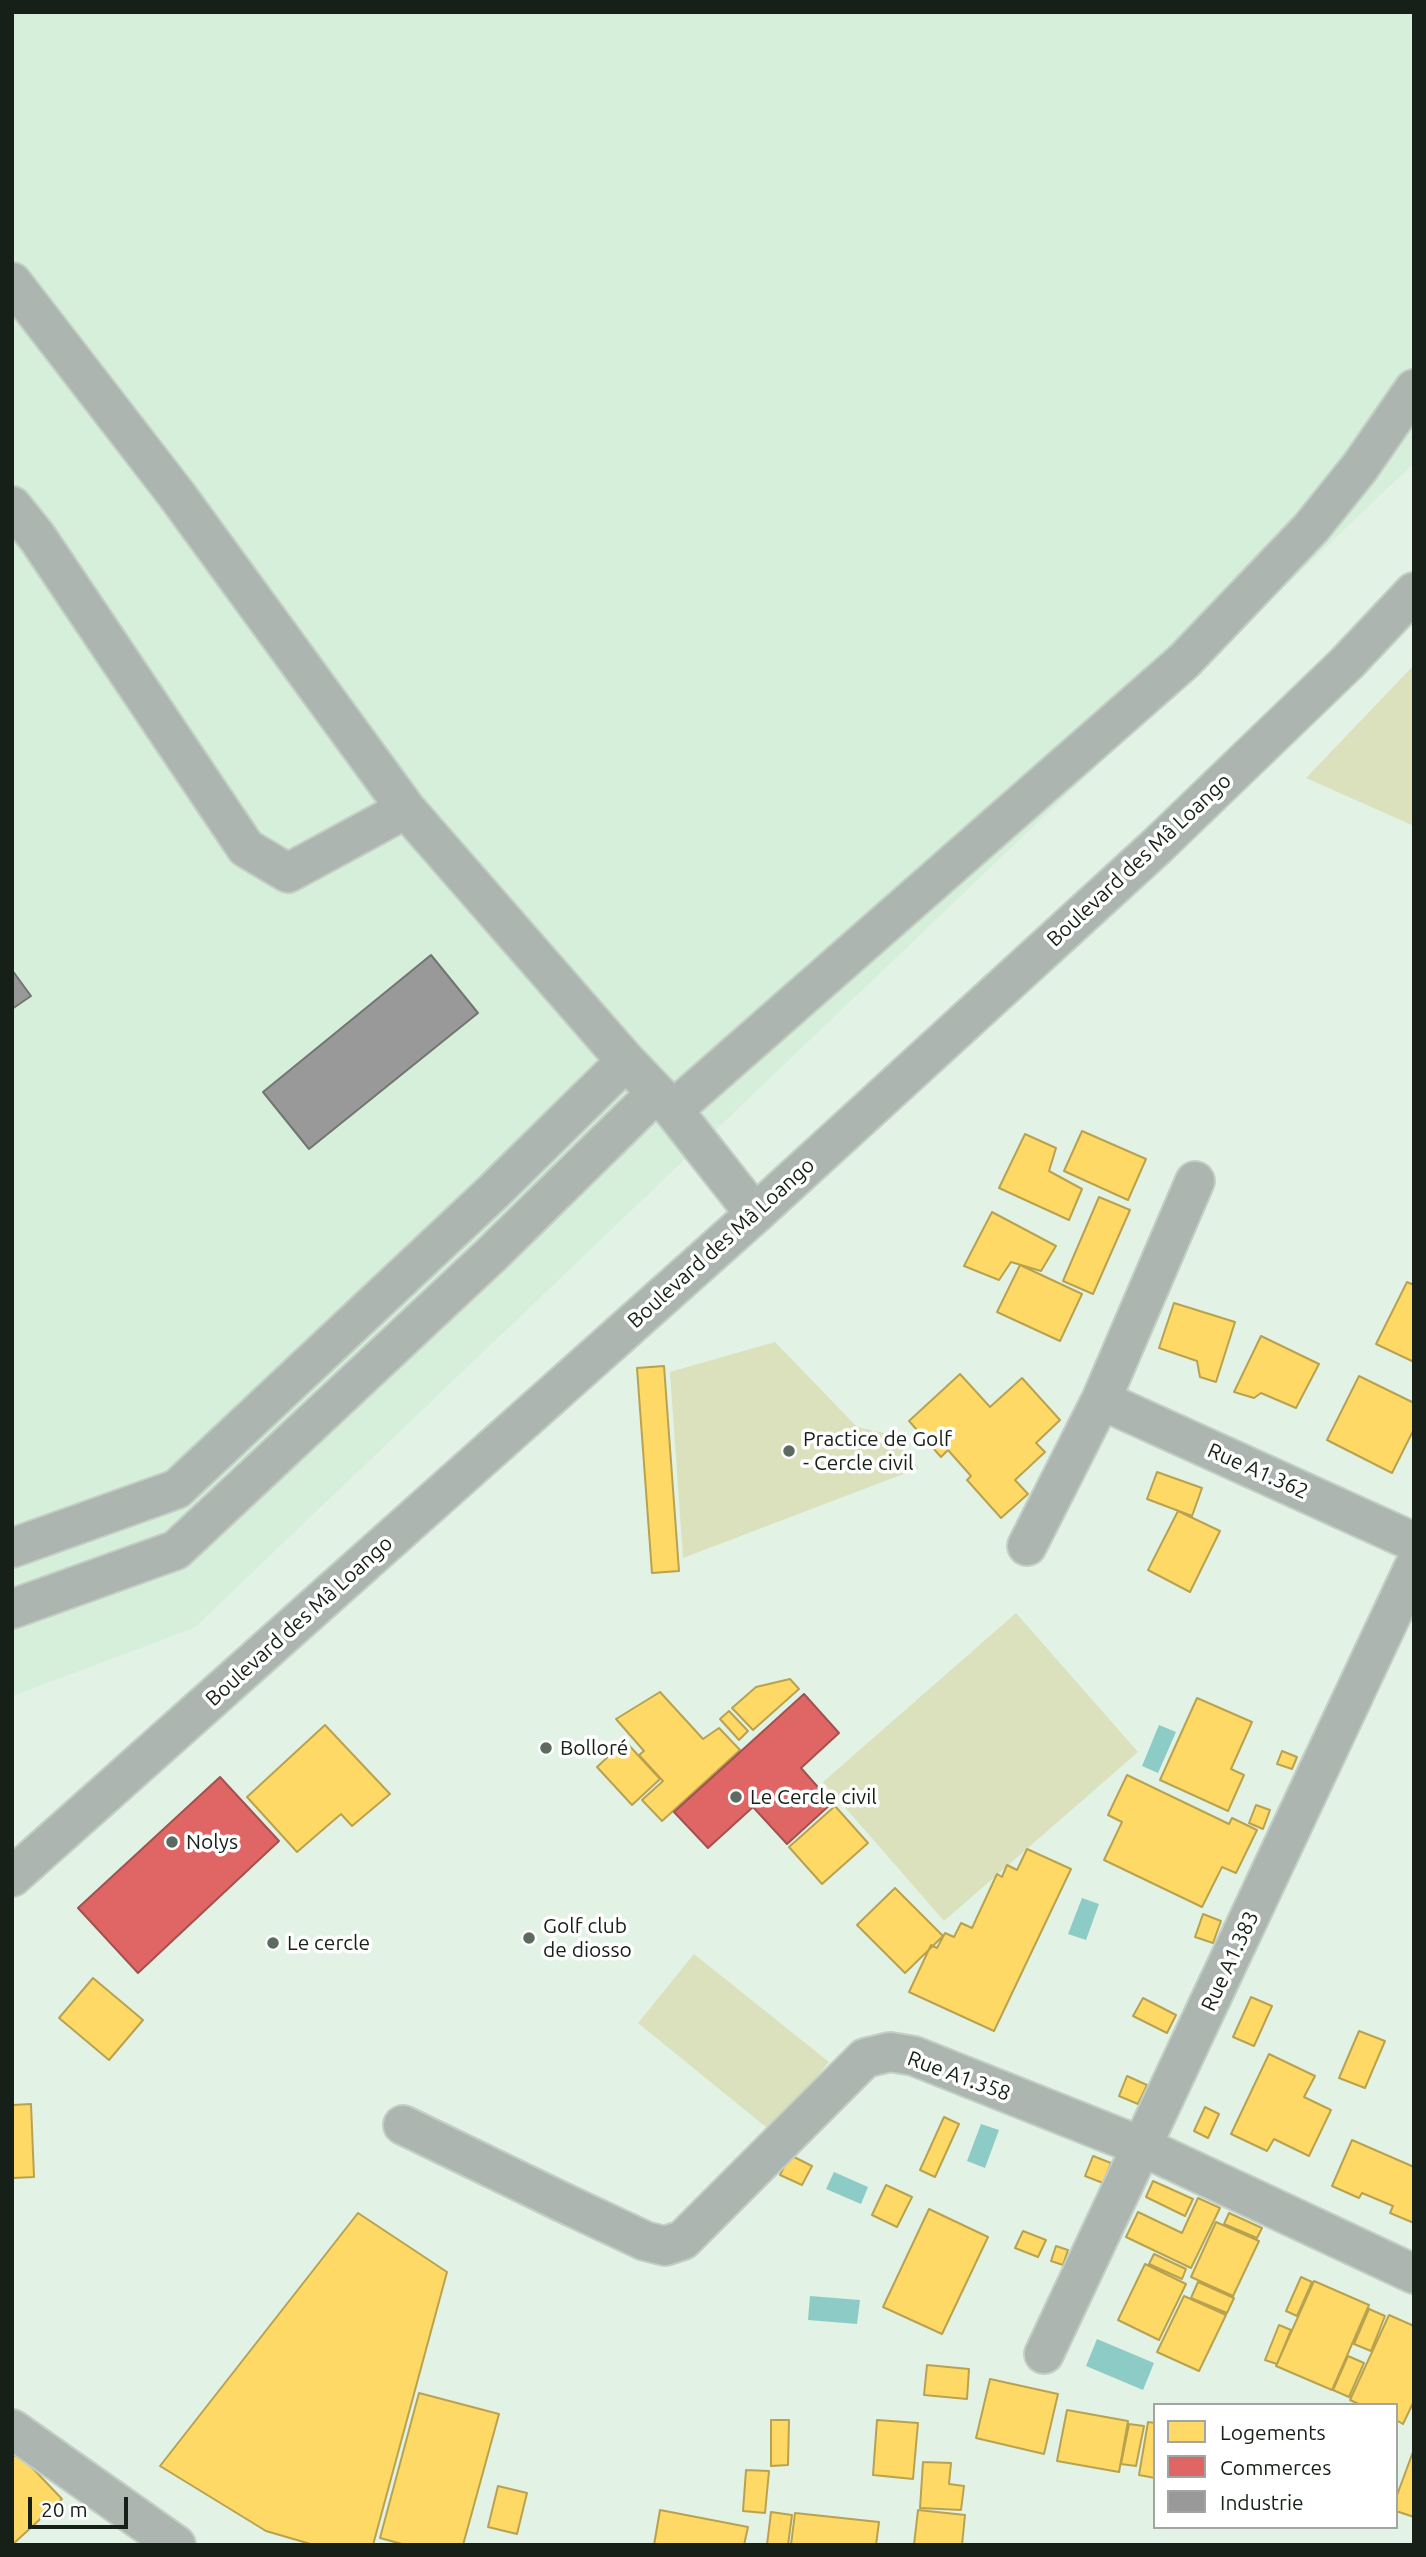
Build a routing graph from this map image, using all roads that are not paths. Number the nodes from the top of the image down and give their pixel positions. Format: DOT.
graph roads {
  1 [pos="12,282"];
  2 [pos="1414,389"];
  3 [pos="12,506"];
  4 [pos="1414,592"];
  5 [pos="406,810"];
  6 [pos="626,1061"];
  7 [pos="665,1102"];
  8 [pos="1195,1181"];
  9 [pos="755,1214"];
  10 [pos="1101,1400"];
  11 [pos="1414,1542"];
  12 [pos="1027,1546"];
  13 [pos="12,1548"];
  14 [pos="1414,1567"];
  15 [pos="12,1609"];
  16 [pos="12,1877"];
  17 [pos="403,2125"];
  18 [pos="1143,2147"];
  19 [pos="1414,2274"];
  20 [pos="1044,2354"];
  21 [pos="12,2429"];
  22 [pos="176,2545"];
  1 -- 5 [label="street"];
  2 -- 7 [label="street"];
  3 -- 5 [label="street"];
  4 -- 9 [label="street, Boulevard des Mâ Loango"];
  5 -- 6 [label="street"];
  6 -- 7 [label="street"];
  6 -- 13 [label="street"];
  7 -- 9 [label="street"];
  7 -- 15 [label="street"];
  8 -- 10 [label="street"];
  9 -- 16 [label="street, Boulevard des Mâ Loango"];
  10 -- 11 [label="street, Rue A1.362"];
  10 -- 12 [label="street"];
  14 -- 18 [label="street, Rue A1.383"];
  17 -- 18 [label="street, Rue A1.358"];
  18 -- 19 [label="street, Rue A1.358"];
  18 -- 20 [label="street, Rue A1.383"];
  21 -- 22 [label="street"];
}
